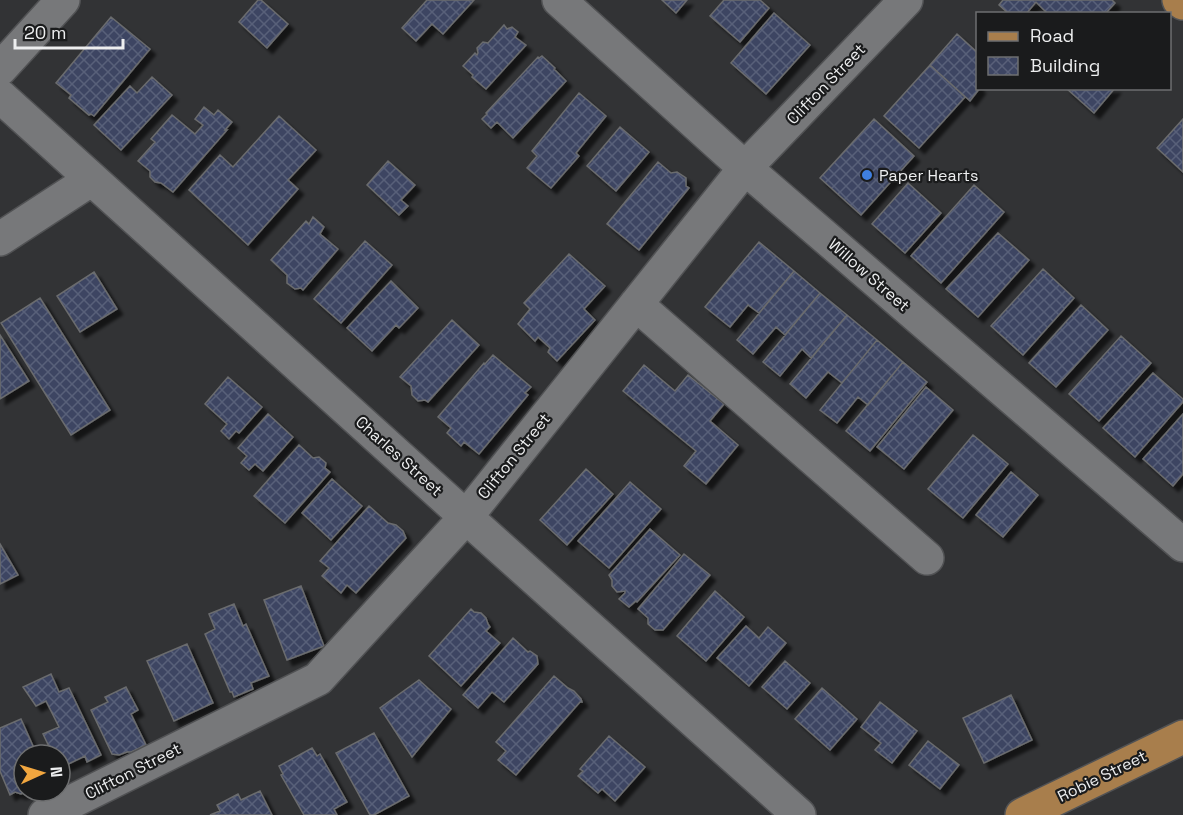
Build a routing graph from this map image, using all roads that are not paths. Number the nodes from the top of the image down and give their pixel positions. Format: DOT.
graph roads {
  1 [pos="63,0"];
  2 [pos="559,0"];
  3 [pos="906,0"];
  4 [pos="1179,0"];
  5 [pos="1183,3"];
  6 [pos="0,69"];
  7 [pos="0,96"];
  8 [pos="745,168"];
  9 [pos="92,179"];
  10 [pos="0,239"];
  11 [pos="636,304"];
  12 [pos="466,517"];
  13 [pos="1183,545"];
  14 [pos="927,558"];
  15 [pos="1183,737"];
  16 [pos="45,815"];
  17 [pos="800,815"];
  18 [pos="1022,815"];
  1 -- 6 [label="street"];
  2 -- 8 [label="street, Willow Street"];
  3 -- 8 [label="street, Clifton Street"];
  4 -- 5 [label="main road"];
  7 -- 9 [label="street, Charles Street"];
  8 -- 11 [label="street, Clifton Street"];
  8 -- 13 [label="street, Willow Street"];
  9 -- 10 [label="street"];
  9 -- 12 [label="street, Charles Street"];
  11 -- 12 [label="street, Clifton Street"];
  11 -- 14 [label="street"];
  12 -- 16 [label="street, Clifton Street"];
  12 -- 17 [label="street, Charles Street"];
  15 -- 18 [label="main road, Robie Street"];
}
